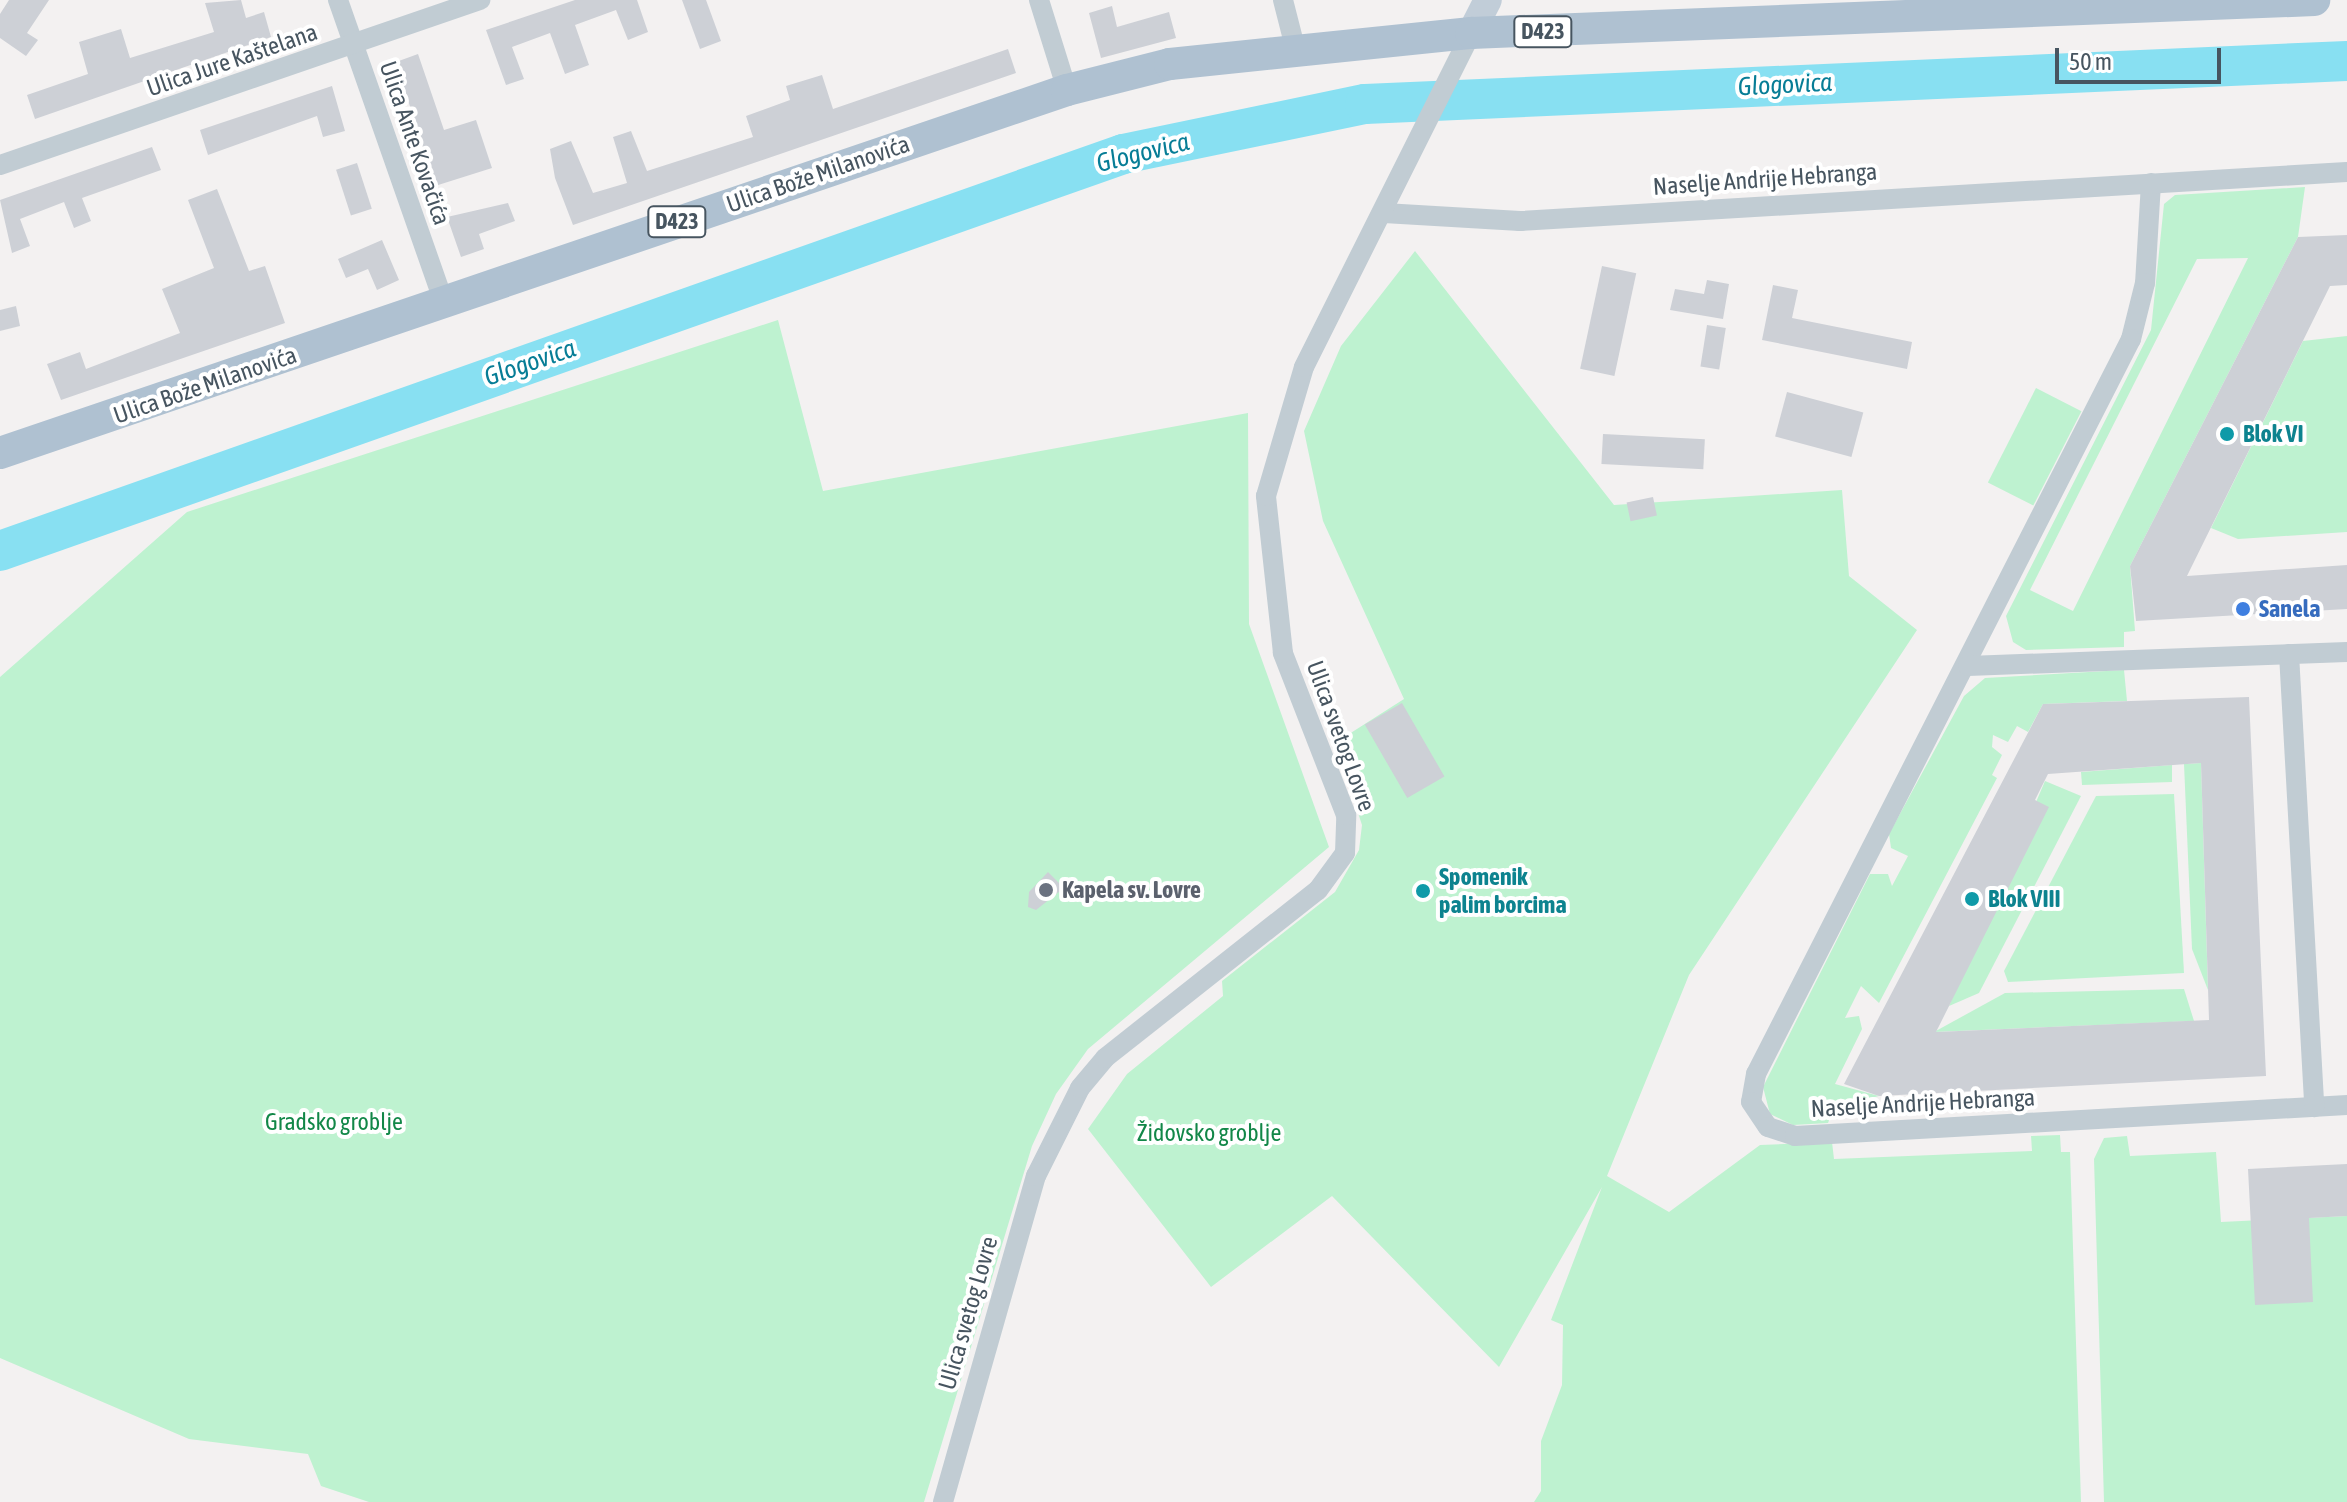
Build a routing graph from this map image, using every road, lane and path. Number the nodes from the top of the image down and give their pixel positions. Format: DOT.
graph roads {
  1 [pos="338,0"];
  2 [pos="480,0"];
  3 [pos="1039,0"];
  4 [pos="1283,0"];
  5 [pos="1488,0"];
  6 [pos="2314,0"];
  7 [pos="2186,3"];
  8 [pos="1471,33"];
  9 [pos="354,47"];
  10 [pos="1295,47"];
  11 [pos="1067,90"];
  12 [pos="0,165"];
  13 [pos="2347,172"];
  14 [pos="2151,183"];
  15 [pos="1384,213"];
  16 [pos="444,303"];
  17 [pos="0,453"];
  18 [pos="2347,652"];
  19 [pos="2289,654"];
  20 [pos="1968,666"];
  21 [pos="2347,1105"];
  22 [pos="2314,1107"];
  23 [pos="943,1502"];
  1 -- 9 [label="street, Ulica Ante Kovačića"];
  2 -- 9 [label="street, Ulica Jure Kaštelana"];
  3 -- 11 [label="street"];
  4 -- 10 [label="street"];
  5 -- 8 [label="main road"];
  6 -- 7 [label="main road, D423"];
  7 -- 8 [label="main road, D423"];
  8 -- 10 [label="main road, Ulica Bože Milanovića / D423"];
  8 -- 15 [label="street, Ulica svetog Lovre"];
  9 -- 12 [label="street, Ulica Jure Kaštelana"];
  9 -- 16 [label="street, Ulica Ante Kovačića"];
  10 -- 11 [label="main road, Ulica Bože Milanovića / D423"];
  11 -- 16 [label="main road, Ulica Bože Milanovića / D423"];
  13 -- 14 [label="street, Naselje Andrije Hebranga"];
  14 -- 15 [label="street, Naselje Andrije Hebranga"];
  14 -- 20 [label="street, Naselje Andrije Hebranga"];
  15 -- 23 [label="street, Ulica svetog Lovre"];
  16 -- 17 [label="main road, Ulica Bože Milanovića / D423"];
  18 -- 19 [label="street"];
  19 -- 20 [label="street"];
  19 -- 22 [label="street"];
  20 -- 22 [label="street, Naselje Andrije Hebranga"];
  21 -- 22 [label="street, Naselje Andrije Hebranga"];
}
